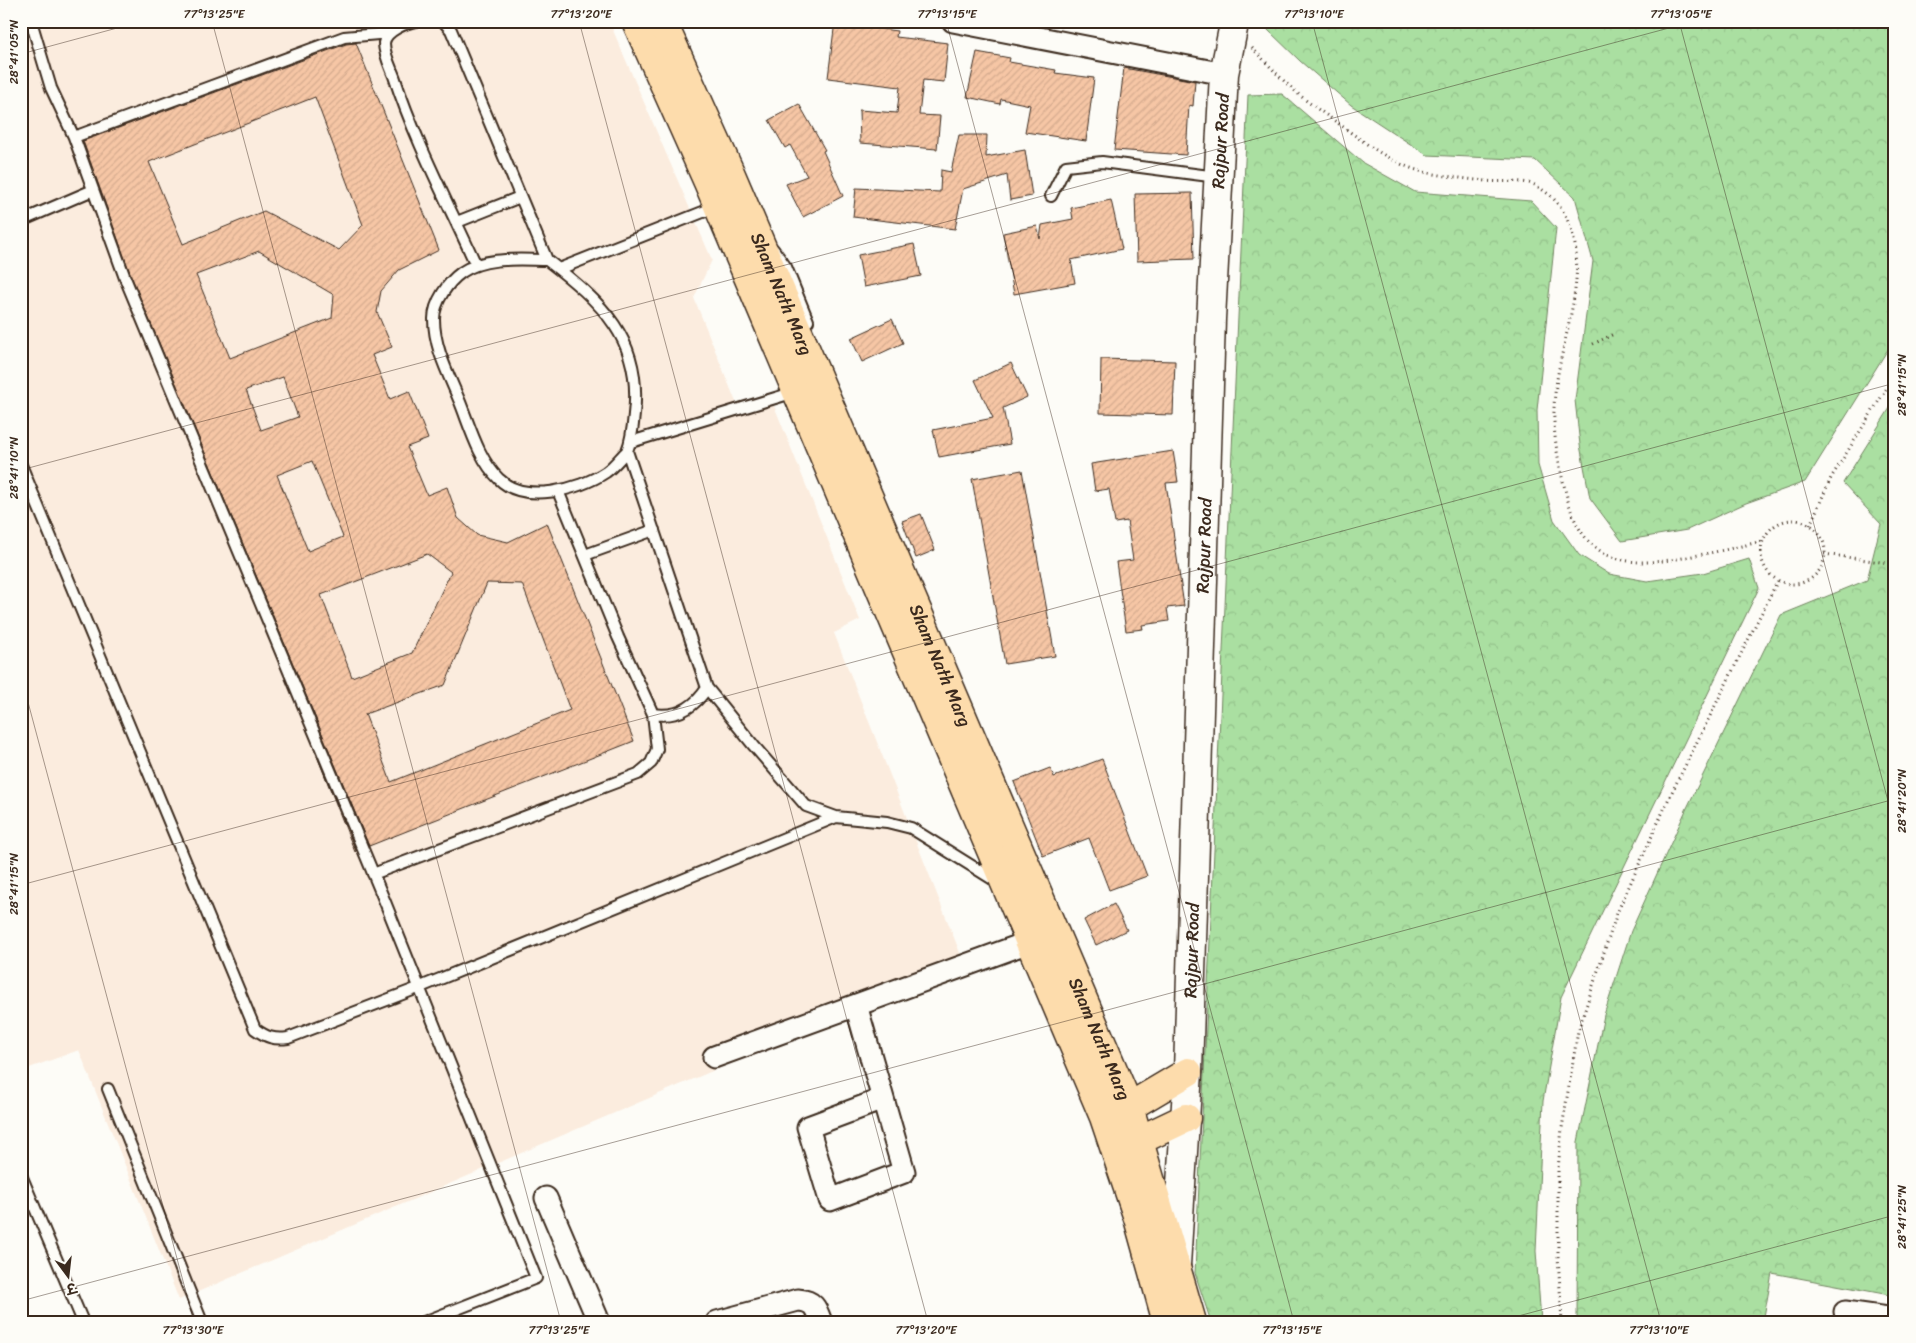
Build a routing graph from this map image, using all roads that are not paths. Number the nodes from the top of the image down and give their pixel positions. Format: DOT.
graph roads {
  1 [pos="30,21"];
  2 [pos="417,21"];
  3 [pos="636,21"];
  4 [pos="662,21"];
  5 [pos="953,21"];
  6 [pos="445,22"];
  7 [pos="1233,25"];
  8 [pos="390,33"];
  9 [pos="1224,74"];
  10 [pos="74,138"];
  11 [pos="1218,177"];
  12 [pos="93,190"];
  13 [pos="1051,196"];
  14 [pos="520,197"];
  15 [pos="729,202"];
  16 [pos="21,221"];
  17 [pos="457,222"];
  18 [pos="755,231"];
  19 [pos="547,260"];
  20 [pos="476,265"];
  21 [pos="558,268"];
  22 [pos="812,330"];
  23 [pos="807,387"];
  24 [pos="629,446"];
  25 [pos="21,465"];
  26 [pos="867,465"];
  27 [pos="558,491"];
  28 [pos="654,530"];
  29 [pos="890,548"];
  30 [pos="585,555"];
  31 [pos="707,688"];
  32 [pos="653,714"];
  33 [pos="836,817"];
  34 [pos="373,874"];
  35 [pos="1019,883"];
  36 [pos="1029,942"];
  37 [pos="418,988"];
  38 [pos="856,1005"];
  39 [pos="714,1057"];
  40 [pos="1188,1072"];
  41 [pos="108,1089"];
  42 [pos="883,1100"];
  43 [pos="1129,1107"];
  44 [pos="1104,1117"];
  45 [pos="1186,1118"];
  46 [pos="1127,1146"];
  47 [pos="21,1175"];
  48 [pos="546,1198"];
  49 [pos="1176,1271"];
  50 [pos="1845,1312"];
  51 [pos="1895,1319"];
  52 [pos="83,1322"];
  53 [pos="202,1322"];
  54 [pos="424,1322"];
  55 [pos="599,1322"];
  56 [pos="717,1322"];
  57 [pos="821,1322"];
  58 [pos="1167,1322"];
  59 [pos="1192,1322"];
  1 -- 10 [label="lane"];
  2 -- 8 [label="lane"];
  3 -- 15 [label="main road, Sham Nath Marg"];
  4 -- 15 [label="main road, Sham Nath Marg"];
  5 -- 9 [label="street"];
  6 -- 14 [label="lane"];
  7 -- 9 [label="street, Rajpur Road"];
  8 -- 10 [label="lane"];
  8 -- 17 [label="lane"];
  9 -- 11 [label="street, Rajpur Road"];
  10 -- 12 [label="lane"];
  11 -- 13 [label="lane"];
  11 -- 40 [label="street, Rajpur Road"];
  12 -- 16 [label="lane"];
  12 -- 34 [label="lane"];
  14 -- 17 [label="lane"];
  14 -- 19 [label="lane"];
  15 -- 18 [label="main road, Sham Nath Marg"];
  15 -- 21 [label="lane"];
  15 -- 23 [label="main road, Sham Nath Marg"];
  17 -- 20 [label="lane"];
  18 -- 22 [label="lane"];
  18 -- 23 [label="main road, Sham Nath Marg"];
  19 -- 20 [label="lane"];
  19 -- 21 [label="lane"];
  20 -- 27 [label="lane"];
  21 -- 24 [label="lane"];
  23 -- 24 [label="lane"];
  23 -- 29 [label="main road, Sham Nath Marg"];
  23 -- 35 [label="main road, Sham Nath Marg"];
  24 -- 27 [label="lane"];
  24 -- 28 [label="lane"];
  25 -- 37 [label="lane"];
  26 -- 29 [label="lane"];
  27 -- 30 [label="lane"];
  28 -- 30 [label="lane"];
  28 -- 31 [label="lane"];
  29 -- 35 [label="main road, Sham Nath Marg"];
  30 -- 32 [label="lane"];
  31 -- 32 [label="lane"];
  31 -- 33 [label="lane"];
  32 -- 34 [label="lane"];
  33 -- 35 [label="lane"];
  33 -- 37 [label="lane"];
  34 -- 37 [label="lane"];
  35 -- 36 [label="main road, Sham Nath Marg"];
  35 -- 43 [label="main road, Sham Nath Marg"];
  36 -- 38 [label="street"];
  36 -- 44 [label="main road, Sham Nath Marg"];
  37 -- 54 [label="lane"];
  38 -- 39 [label="street"];
  38 -- 42 [label="street"];
  40 -- 43 [label="main road"];
  40 -- 45 [label="street, Rajpur Road"];
  41 -- 53 [label="lane"];
  42 -- 42 [label="street"];
  43 -- 44 [label="main road"];
  43 -- 46 [label="main road, Sham Nath Marg"];
  44 -- 46 [label="main road, Sham Nath Marg"];
  45 -- 46 [label="main road"];
  45 -- 49 [label="street, Rajpur Road"];
  46 -- 49 [label="main road, Sham Nath Marg"];
  46 -- 58 [label="main road, Sham Nath Marg"];
  47 -- 52 [label="lane"];
  48 -- 55 [label="street"];
  49 -- 59 [label="main road, Sham Nath Marg"];
  50 -- 51 [label="street"];
  56 -- 57 [label="street"];
}
